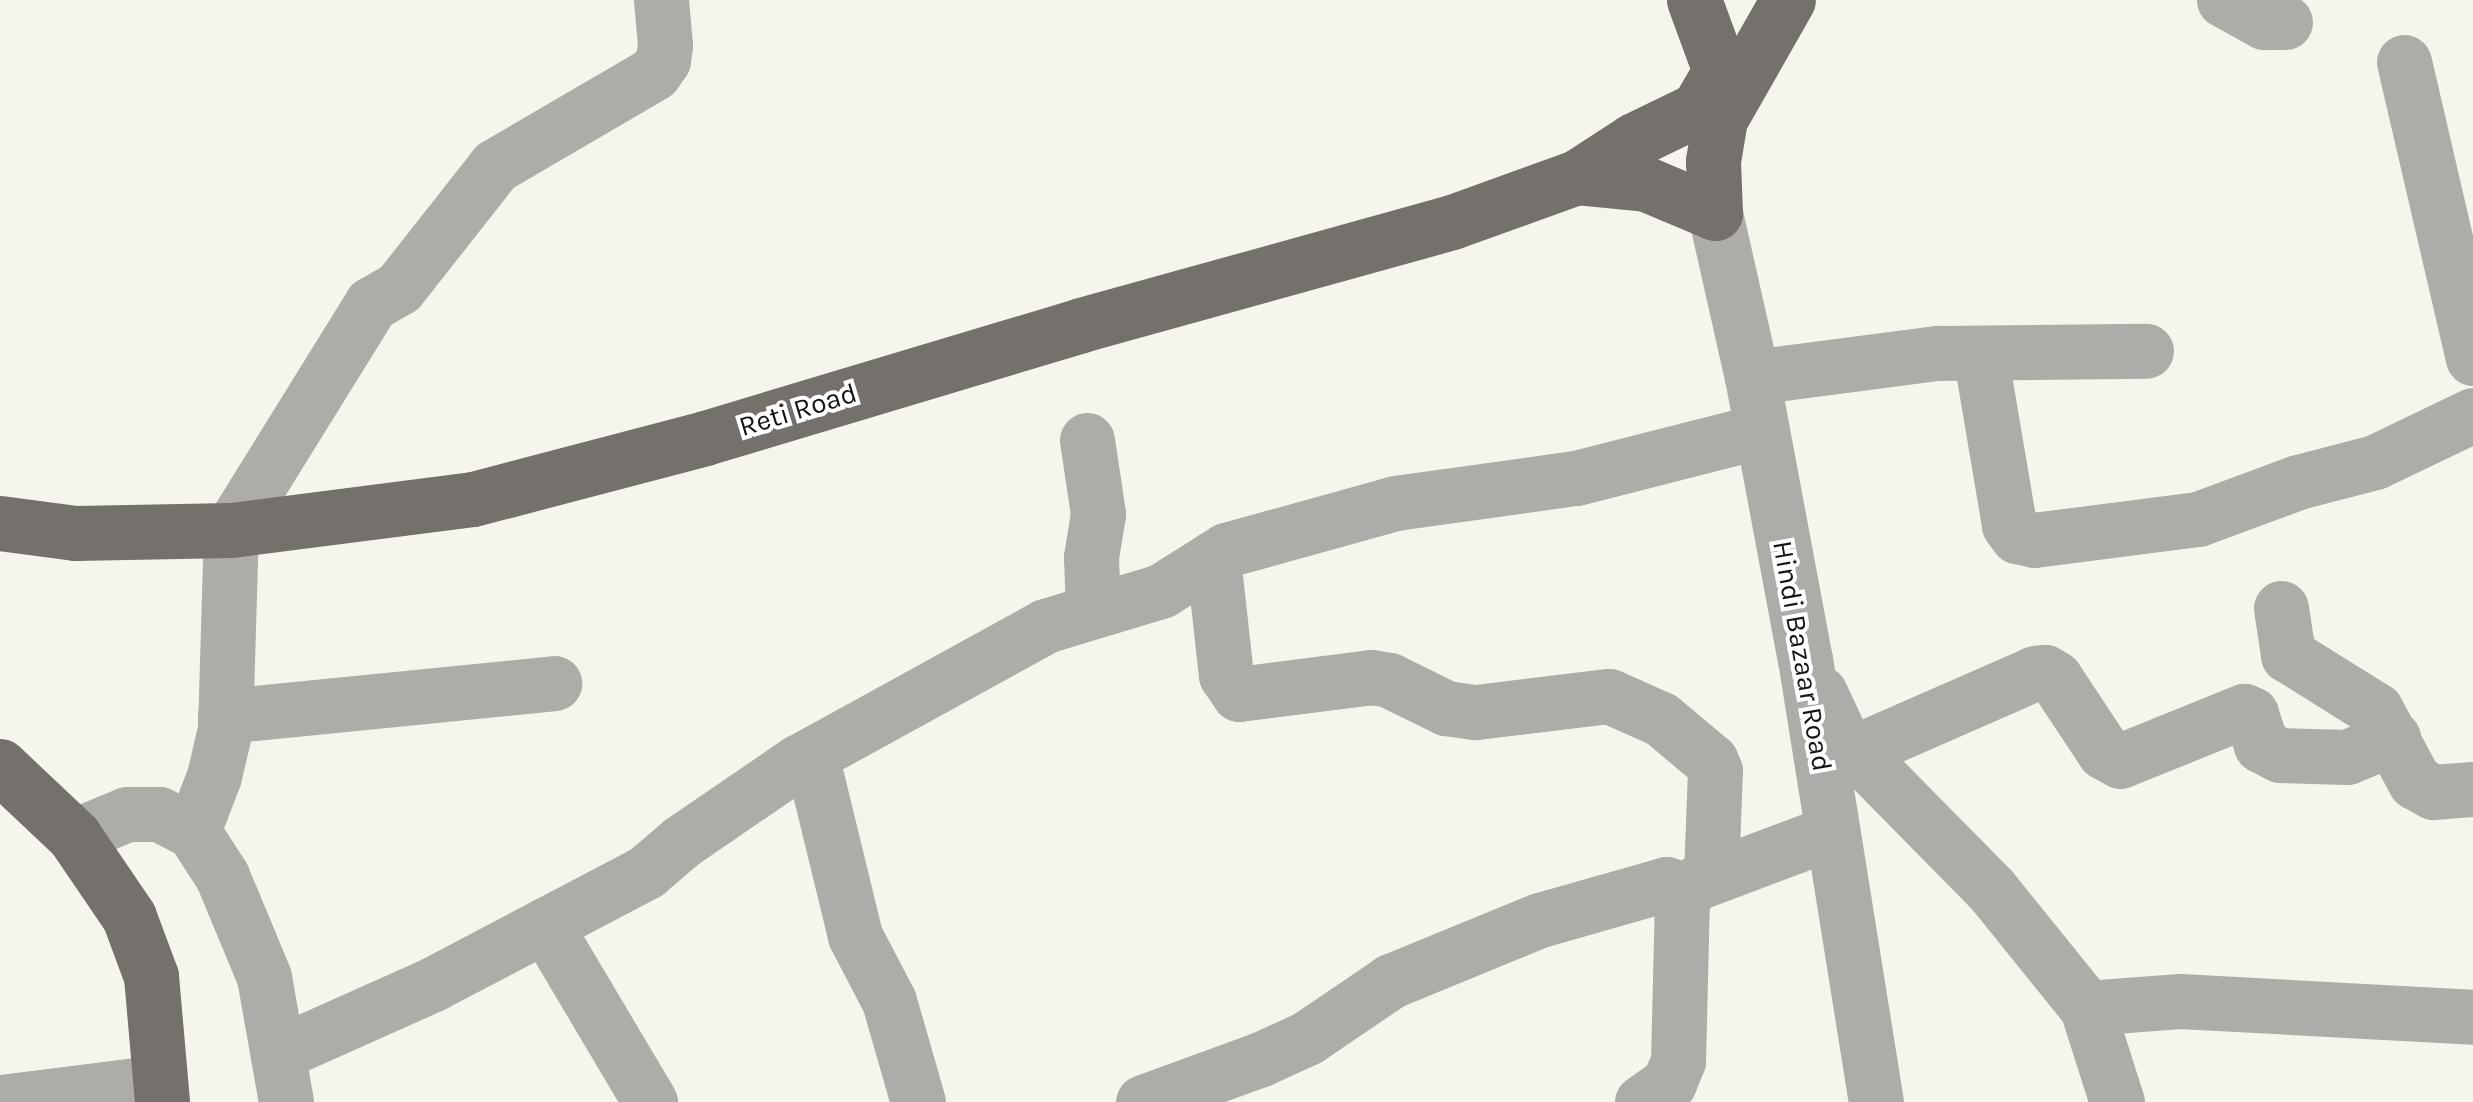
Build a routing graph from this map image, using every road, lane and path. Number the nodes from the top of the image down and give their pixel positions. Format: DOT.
graph roads {
  1 [pos="661,0"];
  2 [pos="1694,0"];
  3 [pos="1788,0"];
  4 [pos="2224,0"];
  5 [pos="2285,22"];
  6 [pos="2404,62"];
  7 [pos="1709,114"];
  8 [pos="1577,178"];
  9 [pos="1715,213"];
  10 [pos="2146,351"];
  11 [pos="1980,353"];
  12 [pos="2473,358"];
  13 [pos="1752,376"];
  14 [pos="2473,415"];
  15 [pos="1760,431"];
  16 [pos="1087,440"];
  17 [pos="0,523"];
  18 [pos="231,530"];
  19 [pos="1213,558"];
  20 [pos="2281,608"];
  21 [pos="1093,611"];
  22 [pos="1805,658"];
  23 [pos="554,683"];
  24 [pos="226,716"];
  25 [pos="2394,738"];
  26 [pos="1855,752"];
  27 [pos="811,754"];
  28 [pos="0,766"];
  29 [pos="2473,789"];
  30 [pos="193,831"];
  31 [pos="1832,832"];
  32 [pos="74,836"];
  33 [pos="1699,884"];
  34 [pos="545,925"];
  35 [pos="2087,1008"];
  36 [pos="2473,1017"];
  37 [pos="283,1078"];
  38 [pos="161,1092"];
  39 [pos="644,1100"];
  40 [pos="2,1102"];
  41 [pos="918,1102"];
  42 [pos="1143,1102"];
  43 [pos="1642,1102"];
  44 [pos="1876,1102"];
  45 [pos="2117,1102"];
  1 -- 18 [label="street"];
  2 -- 7 [label="main road"];
  3 -- 7 [label="main road"];
  4 -- 5 [label="street"];
  6 -- 12 [label="street"];
  7 -- 8 [label="main road"];
  7 -- 9 [label="main road"];
  8 -- 9 [label="main road"];
  8 -- 18 [label="main road, Reti Road"];
  9 -- 13 [label="street, Hindi Bazaar Road"];
  10 -- 11 [label="street"];
  11 -- 13 [label="street"];
  11 -- 14 [label="street"];
  13 -- 15 [label="street, Hindi Bazaar Road"];
  15 -- 19 [label="street"];
  15 -- 22 [label="street, Hindi Bazaar Road"];
  16 -- 21 [label="street"];
  17 -- 18 [label="main road, Reti Road"];
  18 -- 24 [label="street"];
  19 -- 21 [label="street"];
  19 -- 33 [label="street"];
  20 -- 25 [label="street"];
  21 -- 27 [label="street"];
  22 -- 26 [label="street"];
  22 -- 31 [label="street, Hindi Bazaar Road"];
  23 -- 24 [label="street"];
  24 -- 30 [label="street"];
  25 -- 26 [label="street"];
  25 -- 29 [label="street"];
  26 -- 35 [label="street"];
  27 -- 34 [label="street"];
  27 -- 41 [label="street"];
  28 -- 32 [label="main road"];
  30 -- 32 [label="street"];
  30 -- 37 [label="street"];
  31 -- 33 [label="street"];
  31 -- 44 [label="street, Hindi Bazaar Road"];
  32 -- 38 [label="main road"];
  33 -- 42 [label="street"];
  33 -- 43 [label="street"];
  34 -- 37 [label="street"];
  34 -- 39 [label="street"];
  35 -- 36 [label="street"];
  35 -- 45 [label="street"];
  38 -- 40 [label="street"];
}
